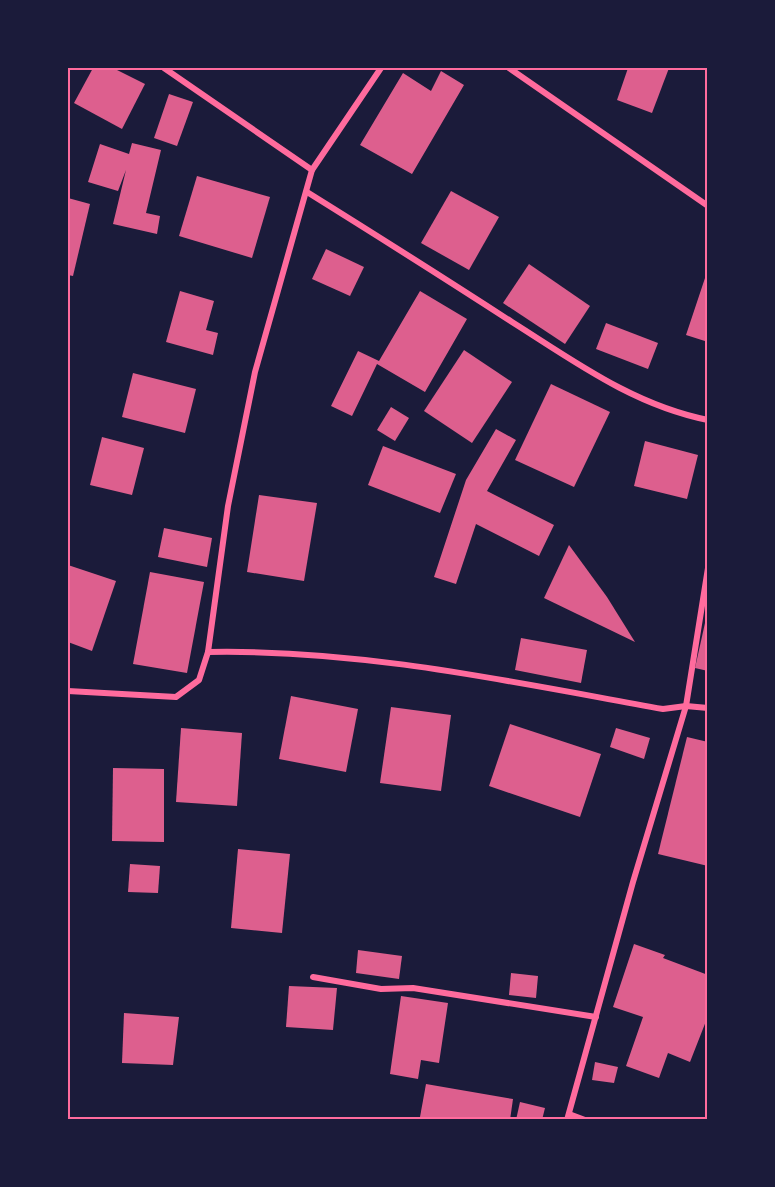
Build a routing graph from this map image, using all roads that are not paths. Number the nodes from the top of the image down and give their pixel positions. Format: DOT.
graph roads {
  1 [pos="164,68"];
  2 [pos="381,68"];
  3 [pos="509,68"];
  4 [pos="312,170"];
  5 [pos="307,192"];
  6 [pos="708,206"];
  7 [pos="708,420"];
  8 [pos="708,568"];
  9 [pos="208,652"];
  10 [pos="68,691"];
  11 [pos="686,706"];
  12 [pos="708,708"];
  13 [pos="313,977"];
  14 [pos="596,1017"];
  15 [pos="568,1117"];
  16 [pos="585,1119"];
  1 -- 4 [label="street"];
  2 -- 4 [label="street"];
  3 -- 6 [label="street"];
  4 -- 5 [label="street"];
  5 -- 7 [label="street"];
  5 -- 9 [label="street"];
  8 -- 11 [label="street"];
  9 -- 10 [label="street"];
  9 -- 11 [label="street"];
  11 -- 12 [label="street"];
  11 -- 14 [label="street"];
  13 -- 14 [label="street"];
  14 -- 15 [label="street"];
  15 -- 16 [label="street"];
}
